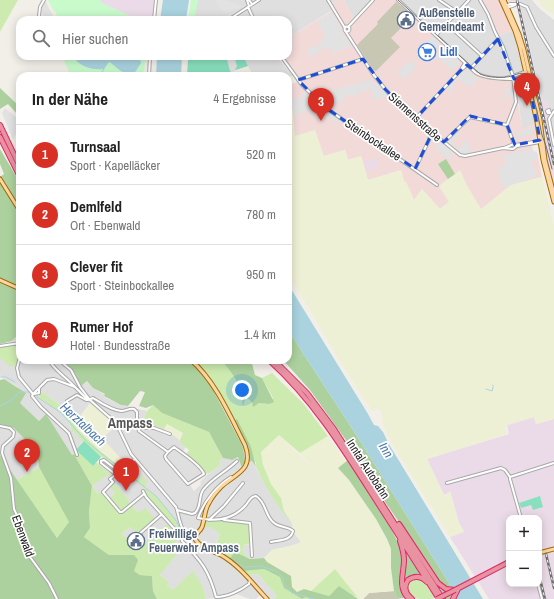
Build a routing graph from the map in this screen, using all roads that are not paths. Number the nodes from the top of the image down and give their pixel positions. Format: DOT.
graph roads {
  1 [pos="44,0"];
  2 [pos="156,0"];
  3 [pos="248,0"];
  4 [pos="259,0"];
  5 [pos="328,0"];
  6 [pos="373,0"];
  7 [pos="398,0"];
  8 [pos="439,0"];
  9 [pos="469,0"];
  10 [pos="480,0"];
  11 [pos="501,0"];
  12 [pos="504,0"];
  13 [pos="252,4"];
  14 [pos="520,4"];
  15 [pos="248,7"];
  16 [pos="506,7"];
  17 [pos="457,12"];
  18 [pos="40,16"];
  19 [pos="154,16"];
  20 [pos="234,16"];
  21 [pos="252,16"];
  22 [pos="447,24"];
  23 [pos="347,29"];
  24 [pos="436,35"];
  25 [pos="498,39"];
  26 [pos="482,56"];
  27 [pos="554,56"];
  28 [pos="363,59"];
  29 [pos="150,60"];
  30 [pos="284,60"];
  31 [pos="466,64"];
  32 [pos="471,68"];
  33 [pos="149,72"];
  34 [pos="528,74"];
  35 [pos="514,77"];
  36 [pos="298,80"];
  37 [pos="529,83"];
  38 [pos="550,112"];
  39 [pos="415,119"];
  40 [pos="0,125"];
  41 [pos="507,125"];
  42 [pos="431,132"];
  43 [pos="434,134"];
  44 [pos="0,138"];
  45 [pos="429,140"];
  46 [pos="541,140"];
  47 [pos="444,142"];
  48 [pos="512,145"];
  49 [pos="554,145"];
  50 [pos="16,159"];
  51 [pos="16,169"];
  52 [pos="415,169"];
  53 [pos="0,179"];
  54 [pos="437,185"];
  55 [pos="554,194"];
  56 [pos="554,202"];
  57 [pos="16,205"];
  58 [pos="0,280"];
  59 [pos="16,287"];
  60 [pos="16,344"];
  61 [pos="0,346"];
  62 [pos="18,364"];
  63 [pos="52,364"];
  64 [pos="64,364"];
  65 [pos="195,364"];
  66 [pos="273,364"];
  67 [pos="278,364"];
  68 [pos="75,387"];
  69 [pos="33,394"];
  70 [pos="89,400"];
  71 [pos="67,401"];
  72 [pos="0,426"];
  73 [pos="138,428"];
  74 [pos="170,434"];
  75 [pos="168,452"];
  76 [pos="77,455"];
  77 [pos="135,459"];
  78 [pos="237,461"];
  79 [pos="554,463"];
  80 [pos="118,471"];
  81 [pos="238,472"];
  82 [pos="115,474"];
  83 [pos="510,477"];
  84 [pos="243,483"];
  85 [pos="447,483"];
  86 [pos="386,508"];
  87 [pos="177,510"];
  88 [pos="161,515"];
  89 [pos="520,515"];
  90 [pos="204,519"];
  91 [pos="208,520"];
  92 [pos="222,520"];
  93 [pos="186,533"];
  94 [pos="398,535"];
  95 [pos="137,536"];
  96 [pos="181,536"];
  97 [pos="194,538"];
  98 [pos="271,542"];
  99 [pos="554,549"];
  100 [pos="542,552"];
  101 [pos="252,556"];
  102 [pos="506,564"];
  103 [pos="250,580"];
  104 [pos="430,585"];
  105 [pos="460,587"];
  106 [pos="539,587"];
  107 [pos="455,590"];
  108 [pos="57,599"];
  109 [pos="267,599"];
  110 [pos="409,599"];
  111 [pos="412,599"];
  112 [pos="438,599"];
  113 [pos="443,599"];
  114 [pos="453,599"];
  115 [pos="542,599"];
  1 -- 18 [label="street"];
  2 -- 19 [label="street"];
  3 -- 13 [label="street"];
  3 -- 15 [label="street"];
  4 -- 13 [label="street"];
  5 -- 23 [label="street, Siemensstraße"];
  6 -- 23 [label="street"];
  7 -- 24 [label="street"];
  8 -- 17 [label="street"];
  9 -- 17 [label="street"];
  10 -- 25 [label="street"];
  11 -- 16 [label="main road"];
  12 -- 16 [label="main road"];
  13 -- 15 [label="street"];
  14 -- 27 [label="street"];
  15 -- 20 [label="street"];
  15 -- 21 [label="street"];
  16 -- 34 [label="main road"];
  17 -- 22 [label="street"];
  22 -- 24 [label="street"];
  22 -- 26 [label="street"];
  23 -- 28 [label="street, Siemensstraße"];
  24 -- 31 [label="street"];
  25 -- 26 [label="street"];
  25 -- 35 [label="street"];
  26 -- 32 [label="street"];
  28 -- 36 [label="street"];
  28 -- 39 [label="street, Siemensstraße"];
  29 -- 33 [label="street"];
  30 -- 36 [label="street, Steinbockallee"];
  31 -- 32 [label="street"];
  31 -- 39 [label="street"];
  32 -- 35 [label="street"];
  34 -- 35 [label="street"];
  34 -- 37 [label="main road"];
  34 -- 46 [label="main road"];
  35 -- 37 [label="street"];
  35 -- 41 [label="street"];
  36 -- 52 [label="street, Steinbockallee"];
  37 -- 46 [label="main road"];
  38 -- 49 [label="street"];
  39 -- 42 [label="street, Siemensstraße"];
  40 -- 50 [label="highway"];
  41 -- 47 [label="street"];
  41 -- 48 [label="street"];
  42 -- 43 [label="street, Siemensstraße"];
  42 -- 45 [label="street"];
  43 -- 45 [label="street"];
  43 -- 47 [label="street, Siemensstraße"];
  44 -- 51 [label="highway"];
  45 -- 52 [label="street"];
  46 -- 48 [label="street, Siemensstraße"];
  46 -- 55 [label="main road"];
  46 -- 56 [label="main road"];
  47 -- 48 [label="street, Siemensstraße"];
  52 -- 54 [label="street, Steinbockallee"];
  53 -- 57 [label="main road"];
  58 -- 59 [label="main road"];
  60 -- 61 [label="street"];
  62 -- 69 [label="street"];
  63 -- 68 [label="street"];
  64 -- 70 [label="street"];
  65 -- 90 [label="main road"];
  66 -- 94 [label="highway, Inntal Autobahn"];
  67 -- 86 [label="highway, Inntal Autobahn"];
  68 -- 69 [label="street"];
  68 -- 70 [label="street"];
  69 -- 76 [label="street"];
  70 -- 71 [label="street"];
  70 -- 73 [label="street"];
  70 -- 77 [label="street"];
  72 -- 108 [label="street, Ebenwald"];
  73 -- 74 [label="street"];
  73 -- 75 [label="street"];
  75 -- 75 [label="street"];
  77 -- 80 [label="street"];
  77 -- 87 [label="street"];
  78 -- 87 [label="street"];
  79 -- 83 [label="street"];
  80 -- 82 [label="street"];
  80 -- 82 [label="street"];
  81 -- 90 [label="street"];
  82 -- 88 [label="street"];
  83 -- 85 [label="street"];
  83 -- 89 [label="street"];
  84 -- 91 [label="street"];
  86 -- 107 [label="highway"];
  86 -- 113 [label="highway, Inntal Autobahn"];
  87 -- 93 [label="street"];
  88 -- 95 [label="street"];
  88 -- 96 [label="street"];
  90 -- 91 [label="street"];
  90 -- 97 [label="main road"];
  91 -- 92 [label="street"];
  92 -- 98 [label="street"];
  92 -- 101 [label="street"];
  93 -- 96 [label="street"];
  93 -- 97 [label="street"];
  94 -- 104 [label="highway, Inntal Autobahn"];
  94 -- 110 [label="highway"];
  96 -- 103 [label="street"];
  97 -- 103 [label="main road"];
  99 -- 100 [label="main road"];
  102 -- 105 [label="highway"];
  103 -- 109 [label="main road"];
  104 -- 111 [label="highway"];
  104 -- 112 [label="highway, Inntal Autobahn"];
  105 -- 107 [label="highway, bridge"];
  105 -- 114 [label="highway"];
  106 -- 115 [label="street"];
  107 -- 112 [label="highway, bridge"];
}
